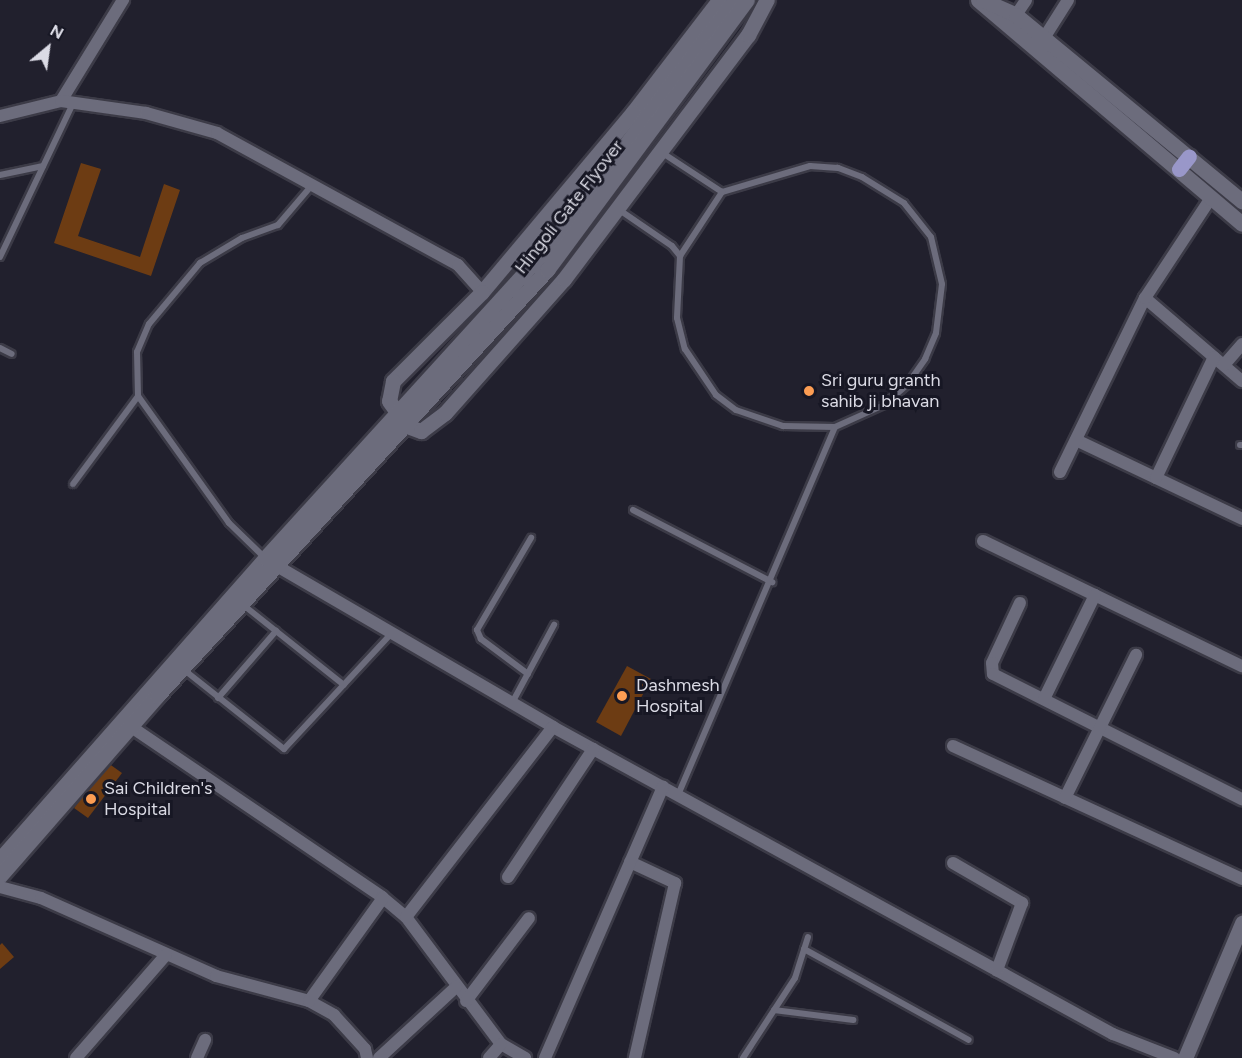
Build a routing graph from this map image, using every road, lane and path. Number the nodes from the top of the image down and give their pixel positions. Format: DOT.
graph roads {
  1 [pos="719,0"];
  2 [pos="735,0"];
  3 [pos="747,0"];
  4 [pos="767,0"];
  5 [pos="978,0"];
  6 [pos="983,0"];
  7 [pos="1026,0"];
  8 [pos="1068,0"];
  9 [pos="118,2"];
  10 [pos="1016,15"];
  11 [pos="1044,38"];
  12 [pos="67,102"];
  13 [pos="0,116"];
  14 [pos="646,129"];
  15 [pos="660,152"];
  16 [pos="1189,156"];
  17 [pos="43,166"];
  18 [pos="1179,169"];
  19 [pos="0,175"];
  20 [pos="312,185"];
  21 [pos="722,192"];
  22 [pos="1211,198"];
  23 [pos="1242,201"];
  24 [pos="618,208"];
  25 [pos="1242,224"];
  26 [pos="680,256"];
  27 [pos="0,257"];
  28 [pos="482,292"];
  29 [pos="1145,298"];
  30 [pos="1242,344"];
  31 [pos="0,348"];
  32 [pos="12,354"];
  33 [pos="1214,357"];
  34 [pos="1224,365"];
  35 [pos="1242,381"];
  36 [pos="138,396"];
  37 [pos="402,420"];
  38 [pos="835,427"];
  39 [pos="1076,440"];
  40 [pos="1060,472"];
  41 [pos="1156,478"];
  42 [pos="73,484"];
  43 [pos="633,510"];
  44 [pos="1242,519"];
  45 [pos="531,538"];
  46 [pos="983,541"];
  47 [pos="270,563"];
  48 [pos="772,582"];
  49 [pos="1095,595"];
  50 [pos="1020,603"];
  51 [pos="242,604"];
  52 [pos="554,625"];
  53 [pos="276,631"];
  54 [pos="391,634"];
  55 [pos="1136,655"];
  56 [pos="1242,666"];
  57 [pos="182,669"];
  58 [pos="528,674"];
  59 [pos="344,685"];
  60 [pos="218,698"];
  61 [pos="1044,699"];
  62 [pos="512,703"];
  63 [pos="126,724"];
  64 [pos="553,727"];
  65 [pos="1102,729"];
  66 [pos="953,746"];
  67 [pos="593,749"];
  68 [pos="663,787"];
  69 [pos="678,795"];
  70 [pos="1065,798"];
  71 [pos="1242,799"];
  72 [pos="0,859"];
  73 [pos="630,862"];
  74 [pos="953,863"];
  75 [pos="0,876"];
  76 [pos="508,877"];
  77 [pos="1242,879"];
  78 [pos="0,887"];
  79 [pos="383,898"];
  80 [pos="406,917"];
  81 [pos="529,918"];
  82 [pos="1242,923"];
  83 [pos="808,937"];
  84 [pos="804,949"];
  85 [pos="166,955"];
  86 [pos="997,970"];
  87 [pos="456,987"];
  88 [pos="309,1001"];
  89 [pos="466,1001"];
  90 [pos="774,1010"];
  91 [pos="853,1020"];
  92 [pos="205,1040"];
  93 [pos="969,1040"];
  94 [pos="501,1044"];
  95 [pos="76,1058"];
  96 [pos="196,1058"];
  97 [pos="367,1058"];
  98 [pos="379,1058"];
  99 [pos="489,1058"];
  100 [pos="525,1058"];
  101 [pos="545,1058"];
  102 [pos="635,1058"];
  103 [pos="743,1058"];
  104 [pos="1174,1058"];
  105 [pos="1185,1058"];
  1 -- 28 [label="main road"];
  2 -- 14 [label="main road, Hingoli Gate Flyover"];
  3 -- 14 [label="main road, Hingoli Gate Flyover"];
  4 -- 15 [label="main road"];
  5 -- 18 [label="main road"];
  6 -- 10 [label="main road"];
  7 -- 10 [label="street"];
  8 -- 11 [label="street"];
  9 -- 12 [label="street"];
  10 -- 11 [label="main road"];
  11 -- 16 [label="main road"];
  12 -- 13 [label="street"];
  12 -- 17 [label="lane"];
  12 -- 20 [label="street"];
  14 -- 37 [label="main road, Hingoli Gate Flyover"];
  15 -- 21 [label="lane"];
  15 -- 24 [label="main road"];
  16 -- 18 [label="main road"];
  16 -- 23 [label="main road"];
  17 -- 19 [label="lane"];
  17 -- 27 [label="lane"];
  18 -- 22 [label="main road"];
  20 -- 28 [label="street"];
  20 -- 36 [label="lane"];
  21 -- 26 [label="lane"];
  21 -- 38 [label="lane"];
  22 -- 25 [label="main road"];
  22 -- 29 [label="street"];
  24 -- 26 [label="lane"];
  24 -- 37 [label="main road"];
  26 -- 38 [label="lane"];
  28 -- 37 [label="main road"];
  29 -- 33 [label="street"];
  29 -- 39 [label="street"];
  30 -- 34 [label="street"];
  31 -- 32 [label="lane"];
  33 -- 34 [label="street"];
  33 -- 41 [label="street"];
  34 -- 35 [label="street"];
  36 -- 42 [label="lane"];
  36 -- 47 [label="lane"];
  37 -- 47 [label="main road, Hingoli Gate Flyover"];
  38 -- 48 [label="lane"];
  39 -- 40 [label="street"];
  39 -- 41 [label="street"];
  41 -- 44 [label="street"];
  43 -- 48 [label="lane"];
  45 -- 58 [label="lane"];
  46 -- 49 [label="street"];
  47 -- 51 [label="main road"];
  47 -- 54 [label="street"];
  47 -- 63 [label="main road"];
  48 -- 69 [label="lane"];
  49 -- 56 [label="street"];
  49 -- 61 [label="street"];
  50 -- 61 [label="street"];
  51 -- 53 [label="lane"];
  51 -- 57 [label="main road"];
  52 -- 58 [label="lane"];
  53 -- 59 [label="lane"];
  53 -- 60 [label="lane"];
  54 -- 59 [label="lane"];
  54 -- 62 [label="street"];
  55 -- 65 [label="street"];
  57 -- 60 [label="lane"];
  57 -- 63 [label="main road"];
  58 -- 62 [label="lane"];
  59 -- 60 [label="lane"];
  61 -- 65 [label="street"];
  62 -- 64 [label="street"];
  63 -- 72 [label="main road"];
  63 -- 75 [label="main road"];
  63 -- 79 [label="street"];
  64 -- 67 [label="street"];
  64 -- 80 [label="street"];
  65 -- 70 [label="street"];
  65 -- 71 [label="street"];
  66 -- 70 [label="street"];
  67 -- 68 [label="street"];
  67 -- 76 [label="street"];
  68 -- 69 [label="street"];
  68 -- 73 [label="street"];
  69 -- 86 [label="street"];
  70 -- 77 [label="street"];
  73 -- 101 [label="street"];
  73 -- 102 [label="street"];
  74 -- 86 [label="street"];
  78 -- 85 [label="street"];
  79 -- 80 [label="street"];
  79 -- 88 [label="street"];
  80 -- 87 [label="street"];
  81 -- 89 [label="street"];
  82 -- 105 [label="main road"];
  83 -- 84 [label="lane"];
  84 -- 90 [label="lane"];
  84 -- 93 [label="lane"];
  85 -- 88 [label="street"];
  85 -- 95 [label="street"];
  86 -- 104 [label="street"];
  87 -- 89 [label="street"];
  87 -- 98 [label="street"];
  88 -- 97 [label="street"];
  89 -- 94 [label="street"];
  90 -- 91 [label="lane"];
  90 -- 103 [label="lane"];
  92 -- 96 [label="street"];
  94 -- 99 [label="street"];
  94 -- 100 [label="street"];
}
